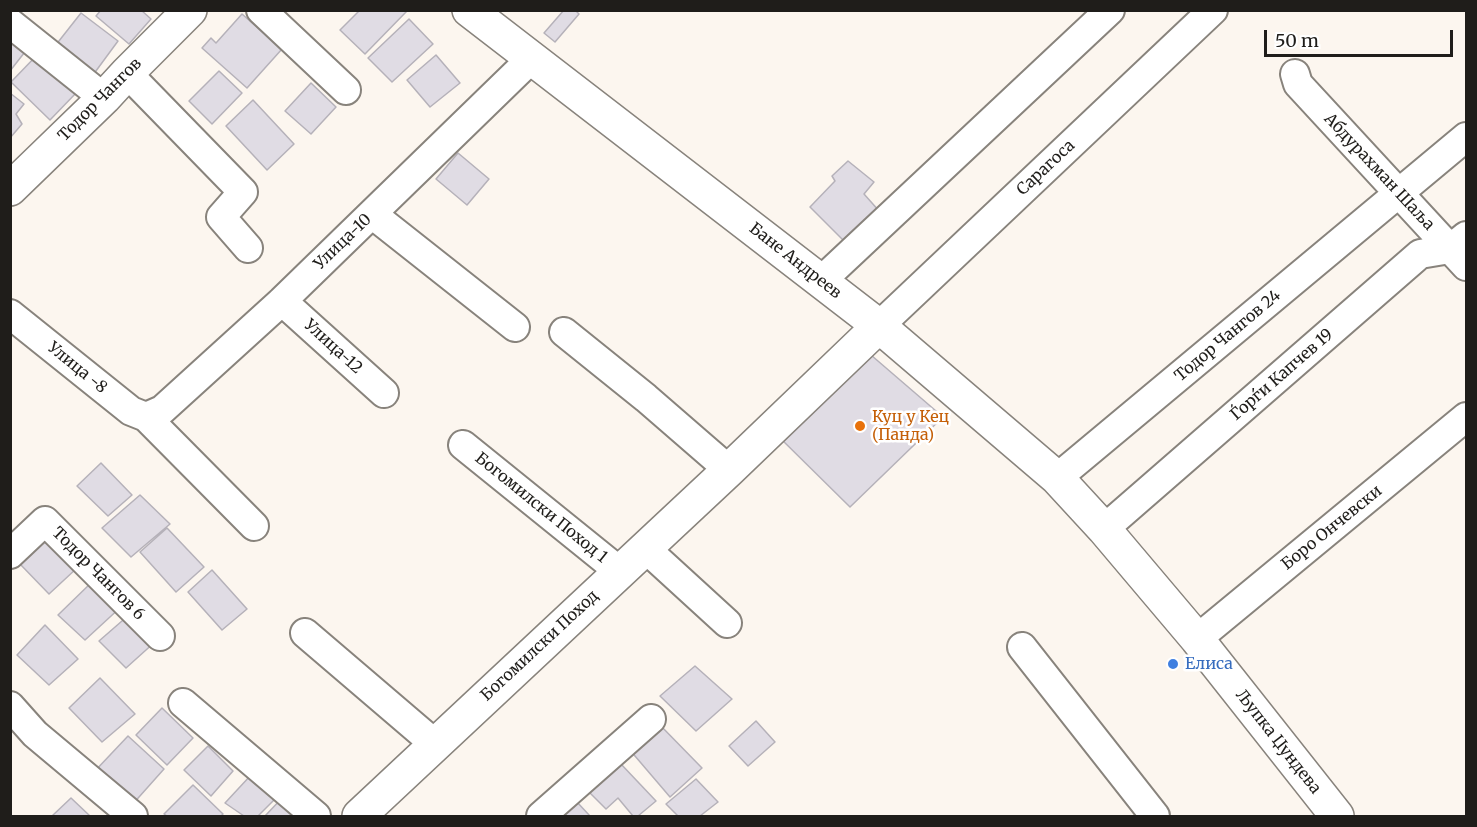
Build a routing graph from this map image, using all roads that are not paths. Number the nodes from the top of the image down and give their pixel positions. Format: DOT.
graph roads {
  1 [pos="190,10"];
  2 [pos="261,10"];
  3 [pos="470,10"];
  4 [pos="1110,10"];
  5 [pos="1213,10"];
  6 [pos="10,23"];
  7 [pos="532,58"];
  8 [pos="127,73"];
  9 [pos="1294,74"];
  10 [pos="346,90"];
  11 [pos="104,98"];
  12 [pos="1467,137"];
  13 [pos="10,189"];
  14 [pos="1399,194"];
  15 [pos="372,214"];
  16 [pos="248,248"];
  17 [pos="1461,251"];
  18 [pos="821,281"];
  19 [pos="282,301"];
  20 [pos="10,314"];
  21 [pos="879,326"];
  22 [pos="515,327"];
  23 [pos="564,332"];
  24 [pos="384,393"];
  25 [pos="146,417"];
  26 [pos="1467,417"];
  27 [pos="463,445"];
  28 [pos="729,470"];
  29 [pos="1057,478"];
  30 [pos="254,526"];
  31 [pos="1104,529"];
  32 [pos="645,548"];
  33 [pos="10,554"];
  34 [pos="620,571"];
  35 [pos="727,623"];
  36 [pos="305,633"];
  37 [pos="160,636"];
  38 [pos="1197,639"];
  39 [pos="1022,647"];
  40 [pos="183,703"];
  41 [pos="10,706"];
  42 [pos="651,719"];
  43 [pos="436,745"];
  44 [pos="133,816"];
  45 [pos="316,816"];
  46 [pos="359,816"];
  47 [pos="542,816"];
  48 [pos="1155,816"];
  49 [pos="1337,816"];
  1 -- 8 [label="street, Тодор Чангов"];
  2 -- 10 [label="street"];
  3 -- 7 [label="street, Бане Андреев"];
  4 -- 18 [label="street"];
  5 -- 21 [label="street, Сарагоса"];
  6 -- 11 [label="street"];
  7 -- 15 [label="street, Улица-10"];
  7 -- 18 [label="street, Бане Андреев"];
  8 -- 11 [label="street, Тодор Чангов"];
  8 -- 16 [label="street"];
  9 -- 14 [label="street, Абдурахман Шаља"];
  11 -- 13 [label="street, Тодор Чангов"];
  12 -- 14 [label="street, Тодор Чангов 24"];
  14 -- 17 [label="street, Абдурахман Шаља"];
  14 -- 29 [label="street, Тодор Чангов 24"];
  15 -- 19 [label="street, Улица-10"];
  15 -- 22 [label="street"];
  17 -- 31 [label="street, Ѓорѓи Капчев 19"];
  18 -- 21 [label="street, Бане Андреев"];
  19 -- 24 [label="street, Улица-12"];
  19 -- 25 [label="street, Улица-10"];
  20 -- 25 [label="street, Улица -8"];
  21 -- 28 [label="street, Богомилски Поход"];
  21 -- 29 [label="street, Бане Андреев"];
  23 -- 28 [label="street"];
  25 -- 30 [label="street, Улица -8"];
  26 -- 38 [label="street, Боро Ончевски"];
  27 -- 34 [label="street, Богомилски Поход 1"];
  28 -- 32 [label="street, Богомилски Поход"];
  29 -- 31 [label="street, Бане Андреев"];
  31 -- 38 [label="street, Љупка Џундева"];
  32 -- 34 [label="street, Богомилски Поход"];
  32 -- 35 [label="street"];
  33 -- 37 [label="street, Тодор Чангов 6"];
  34 -- 43 [label="street, Богомилски Поход"];
  36 -- 43 [label="street"];
  38 -- 49 [label="street, Љупка Џундева"];
  39 -- 48 [label="street"];
  40 -- 45 [label="street"];
  41 -- 44 [label="street"];
  42 -- 47 [label="street"];
  43 -- 46 [label="street, Богомилски Поход"];
}
